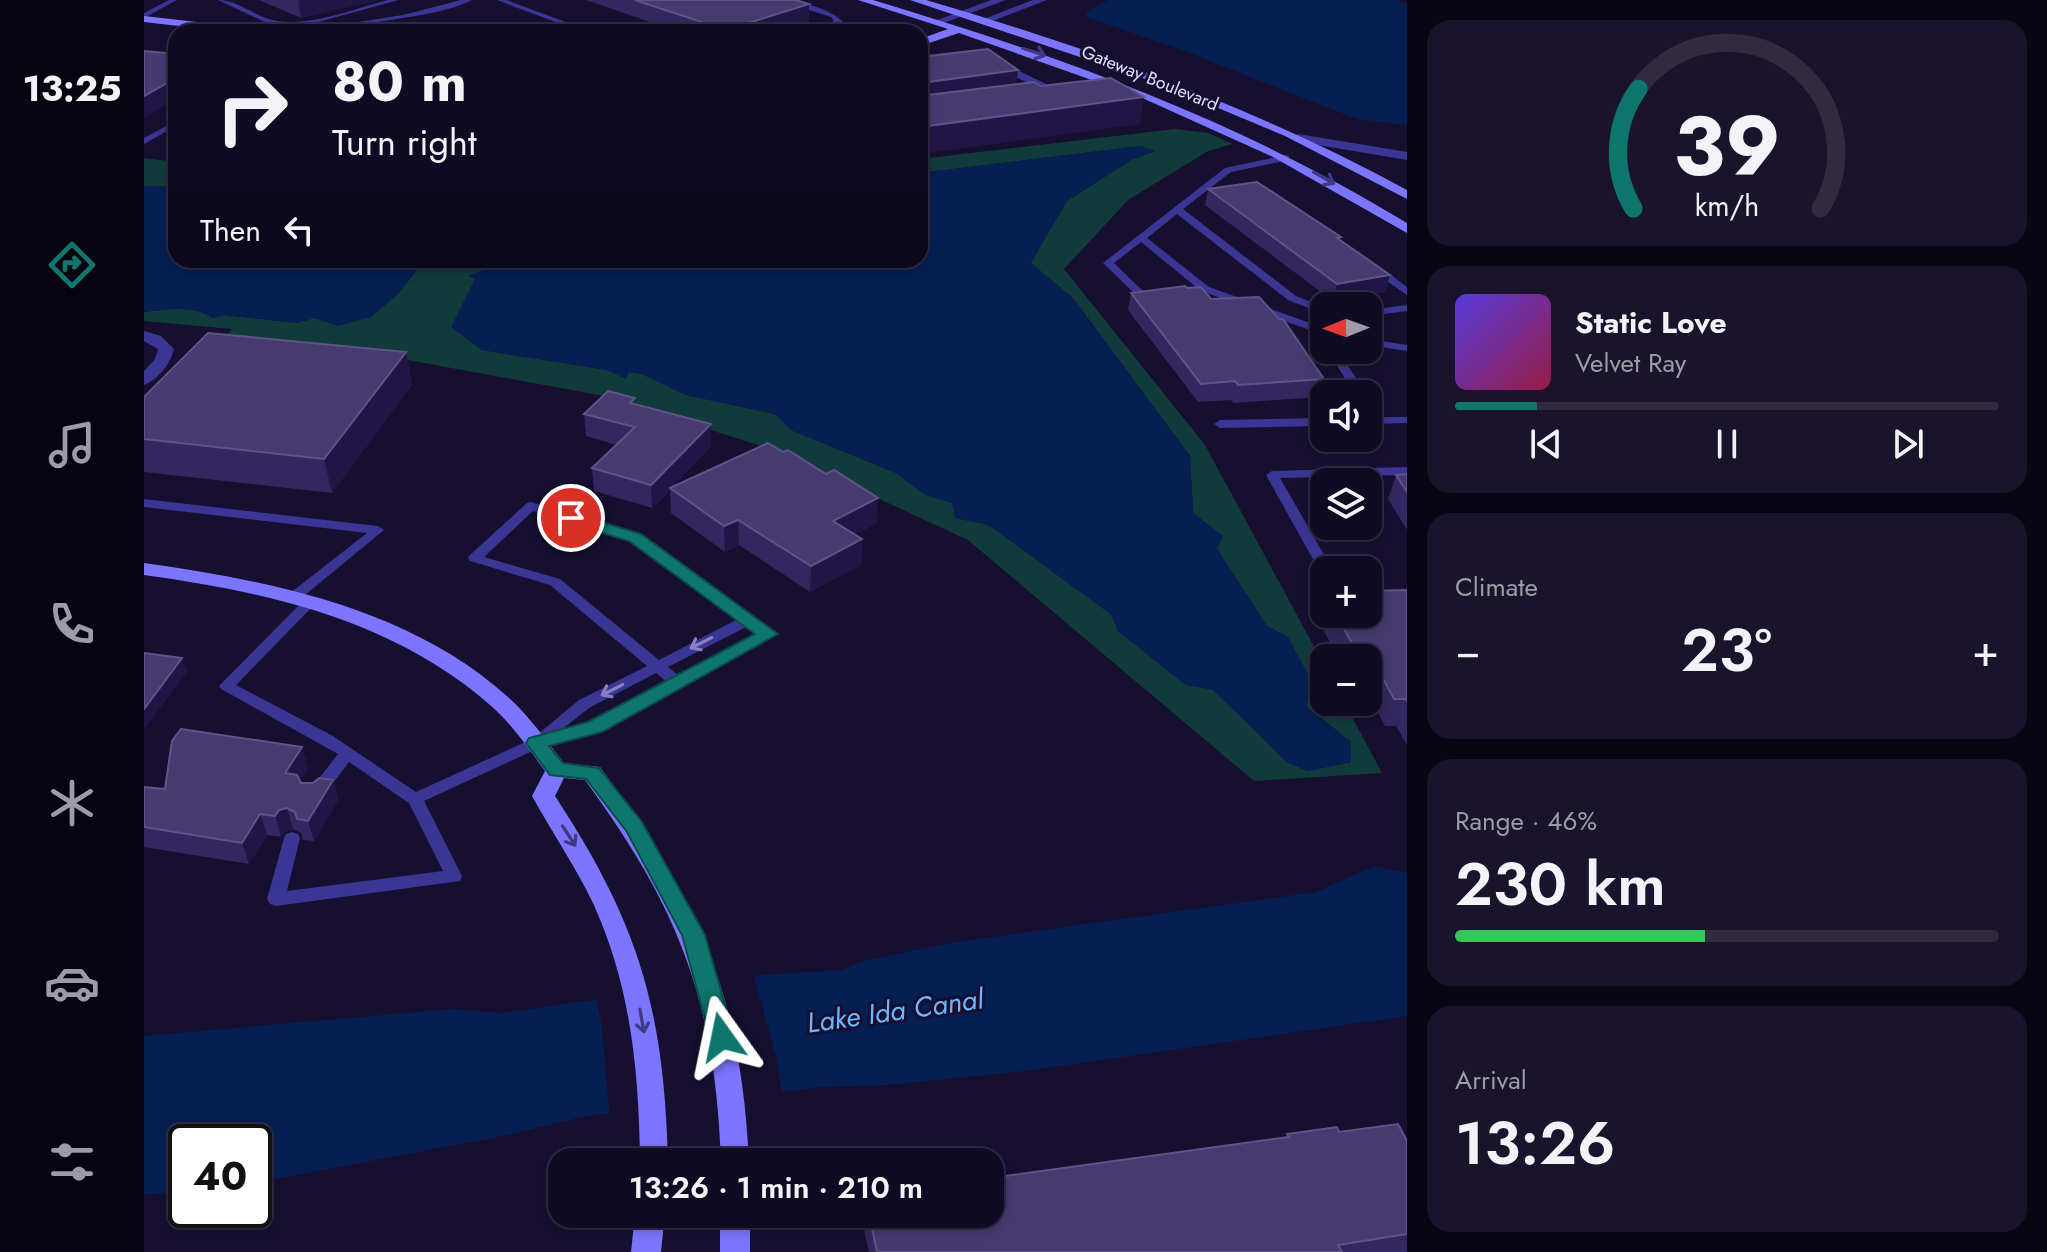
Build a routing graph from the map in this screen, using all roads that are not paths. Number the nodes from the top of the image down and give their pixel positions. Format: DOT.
graph roads {
  1 [pos="174,0"];
  2 [pos="221,0"];
  3 [pos="396,0"];
  4 [pos="469,0"];
  5 [pos="500,0"];
  6 [pos="781,0"];
  7 [pos="863,0"];
  8 [pos="915,0"];
  9 [pos="1001,0"];
  10 [pos="1042,0"];
  11 [pos="144,3"];
  12 [pos="165,5"];
  13 [pos="962,13"];
  14 [pos="403,17"];
  15 [pos="144,18"];
  16 [pos="986,20"];
  17 [pos="937,22"];
  18 [pos="193,24"];
  19 [pos="358,24"];
  20 [pos="391,24"];
  21 [pos="567,24"];
  22 [pos="835,24"];
  23 [pos="928,25"];
  24 [pos="960,29"];
  25 [pos="144,30"];
  26 [pos="168,33"];
  27 [pos="928,40"];
  28 [pos="973,69"];
  29 [pos="1046,100"];
  30 [pos="168,128"];
  31 [pos="1298,138"];
  32 [pos="144,141"];
  33 [pos="1407,156"];
  34 [pos="1286,158"];
  35 [pos="1228,170"];
  36 [pos="1242,178"];
  37 [pos="1407,195"];
  38 [pos="1178,210"];
  39 [pos="1407,229"];
  40 [pos="1140,237"];
  41 [pos="1371,265"];
  42 [pos="1205,289"];
  43 [pos="1407,292"];
  44 [pos="1310,305"];
  45 [pos="1407,308"];
  46 [pos="1382,311"];
  47 [pos="1310,328"];
  48 [pos="144,336"];
  49 [pos="1382,344"];
  50 [pos="1407,348"];
  51 [pos="144,380"];
  52 [pos="1407,420"];
  53 [pos="1382,421"];
  54 [pos="1310,422"];
  55 [pos="1220,424"];
  56 [pos="1407,471"];
  57 [pos="144,503"];
  58 [pos="1318,556"];
  59 [pos="144,569"];
  60 [pos="302,600"];
  61 [pos="746,621"];
  62 [pos="656,666"];
  63 [pos="679,684"];
  64 [pos="536,743"];
  65 [pos="347,753"];
  66 [pos="557,770"];
  67 [pos="313,797"];
  68 [pos="415,799"];
  69 [pos="292,838"];
  70 [pos="654,1148"];
  71 [pos="734,1148"];
  72 [pos="649,1228"];
  73 [pos="735,1228"];
  74 [pos="646,1252"];
  75 [pos="735,1252"];
  1 -- 12 [label="lane"];
  2 -- 3 [label="lane"];
  4 -- 14 [label="lane"];
  5 -- 21 [label="lane"];
  6 -- 22 [label="lane"];
  7 -- 17 [label="main road, Gateway Boulevard"];
  8 -- 13 [label="main road, Gateway Boulevard"];
  9 -- 13 [label="street"];
  10 -- 16 [label="street"];
  11 -- 12 [label="lane"];
  12 -- 15 [label="lane"];
  13 -- 16 [label="main road, Gateway Boulevard"];
  13 -- 17 [label="street"];
  14 -- 19 [label="lane"];
  14 -- 20 [label="lane"];
  15 -- 18 [label="main road"];
  16 -- 24 [label="main road"];
  16 -- 31 [label="main road, Gateway Boulevard"];
  17 -- 23 [label="main road"];
  17 -- 24 [label="main road, Gateway Boulevard"];
  24 -- 27 [label="main road"];
  24 -- 34 [label="main road, Gateway Boulevard, one-way"];
  25 -- 26 [label="main road"];
  28 -- 29 [label="street"];
  30 -- 32 [label="lane"];
  31 -- 33 [label="street"];
  31 -- 37 [label="main road, Gateway Boulevard"];
  34 -- 35 [label="lane"];
  34 -- 39 [label="main road, Gateway Boulevard, one-way"];
  35 -- 36 [label="lane"];
  35 -- 38 [label="lane"];
  38 -- 40 [label="lane"];
  38 -- 44 [label="lane"];
  40 -- 42 [label="lane"];
  40 -- 42 [label="lane"];
  41 -- 43 [label="lane"];
  42 -- 47 [label="lane"];
  45 -- 46 [label="lane"];
  48 -- 51 [label="street"];
  49 -- 50 [label="lane"];
  52 -- 53 [label="lane"];
  54 -- 55 [label="lane"];
  56 -- 58 [label="lane"];
  57 -- 60 [label="lane"];
  59 -- 60 [label="main road"];
  60 -- 64 [label="main road"];
  60 -- 65 [label="lane"];
  61 -- 62 [label="lane, one-way"];
  61 -- 62 [label="lane"];
  61 -- 63 [label="lane"];
  62 -- 63 [label="lane"];
  62 -- 64 [label="lane, one-way"];
  63 -- 64 [label="lane"];
  64 -- 66 [label="main road"];
  64 -- 68 [label="lane"];
  65 -- 67 [label="lane"];
  65 -- 68 [label="lane"];
  66 -- 70 [label="main road, one-way"];
  66 -- 71 [label="main road"];
  68 -- 69 [label="lane"];
  72 -- 74 [label="main road"];
  73 -- 75 [label="main road"];
}
